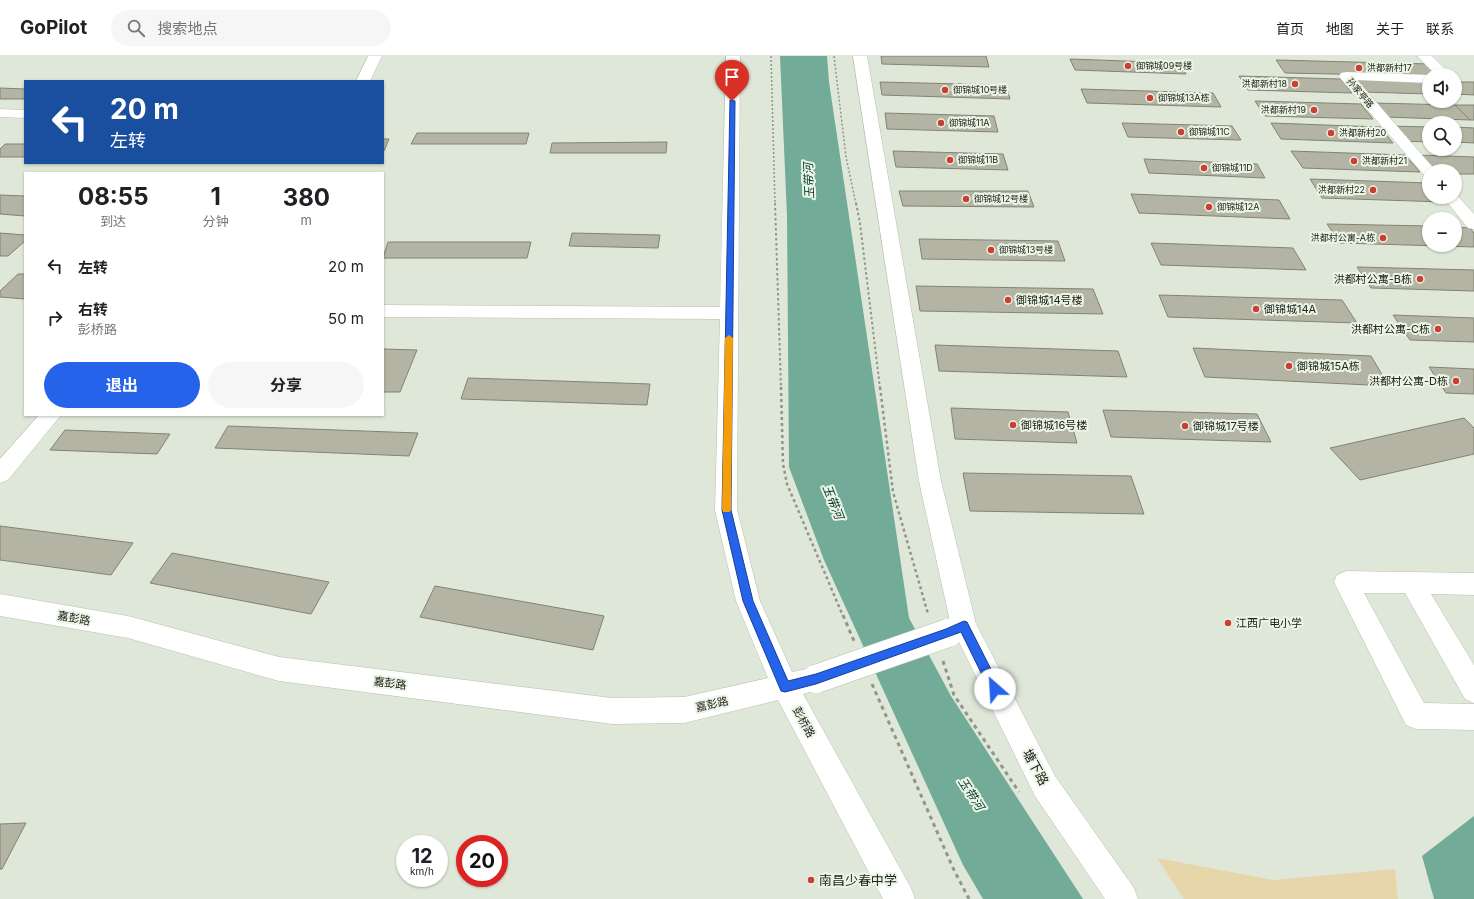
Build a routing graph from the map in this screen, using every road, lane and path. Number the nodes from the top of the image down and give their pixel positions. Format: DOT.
graph roads {
  1 [pos="375,56"];
  2 [pos="733,56"];
  3 [pos="771,56"];
  4 [pos="860,56"];
  5 [pos="1424,56"];
  6 [pos="1437,68"];
  7 [pos="1422,79"];
  8 [pos="364,80"];
  9 [pos="0,113"];
  10 [pos="24,114"];
  11 [pos="1422,164"];
  12 [pos="1457,204"];
  13 [pos="1474,224"];
  14 [pos="384,311"];
  15 [pos="729,313"];
  16 [pos="50,416"];
  17 [pos="0,474"];
  18 [pos="1412,583"];
  19 [pos="1474,584"];
  20 [pos="0,605"];
  21 [pos="956,629"];
  22 [pos="854,642"];
  23 [pos="870,678"];
  24 [pos="785,687"];
  25 [pos="1474,690"];
  26 [pos="1474,717"];
  27 [pos="900,899"];
  28 [pos="969,899"];
  29 [pos="1123,899"];
  1 -- 8 [label="street"];
  2 -- 15 [label="street, 彭桥路"];
  3 -- 22 [label="path"];
  4 -- 21 [label="street, 塘下路"];
  5 -- 6 [label="street"];
  7 -- 11 [label="street, 孙家亭路"];
  9 -- 10 [label="street"];
  12 -- 13 [label="street"];
  14 -- 15 [label="street"];
  15 -- 24 [label="street, 彭桥路"];
  16 -- 17 [label="street"];
  18 -- 19 [label="street"];
  18 -- 25 [label="street"];
  18 -- 26 [label="street"];
  20 -- 24 [label="street, 嘉彭路"];
  21 -- 24 [label="street, 嘉彭路, bridge"];
  21 -- 29 [label="street, 塘下路"];
  23 -- 28 [label="path"];
  24 -- 27 [label="street, 彭桥路"];
}
